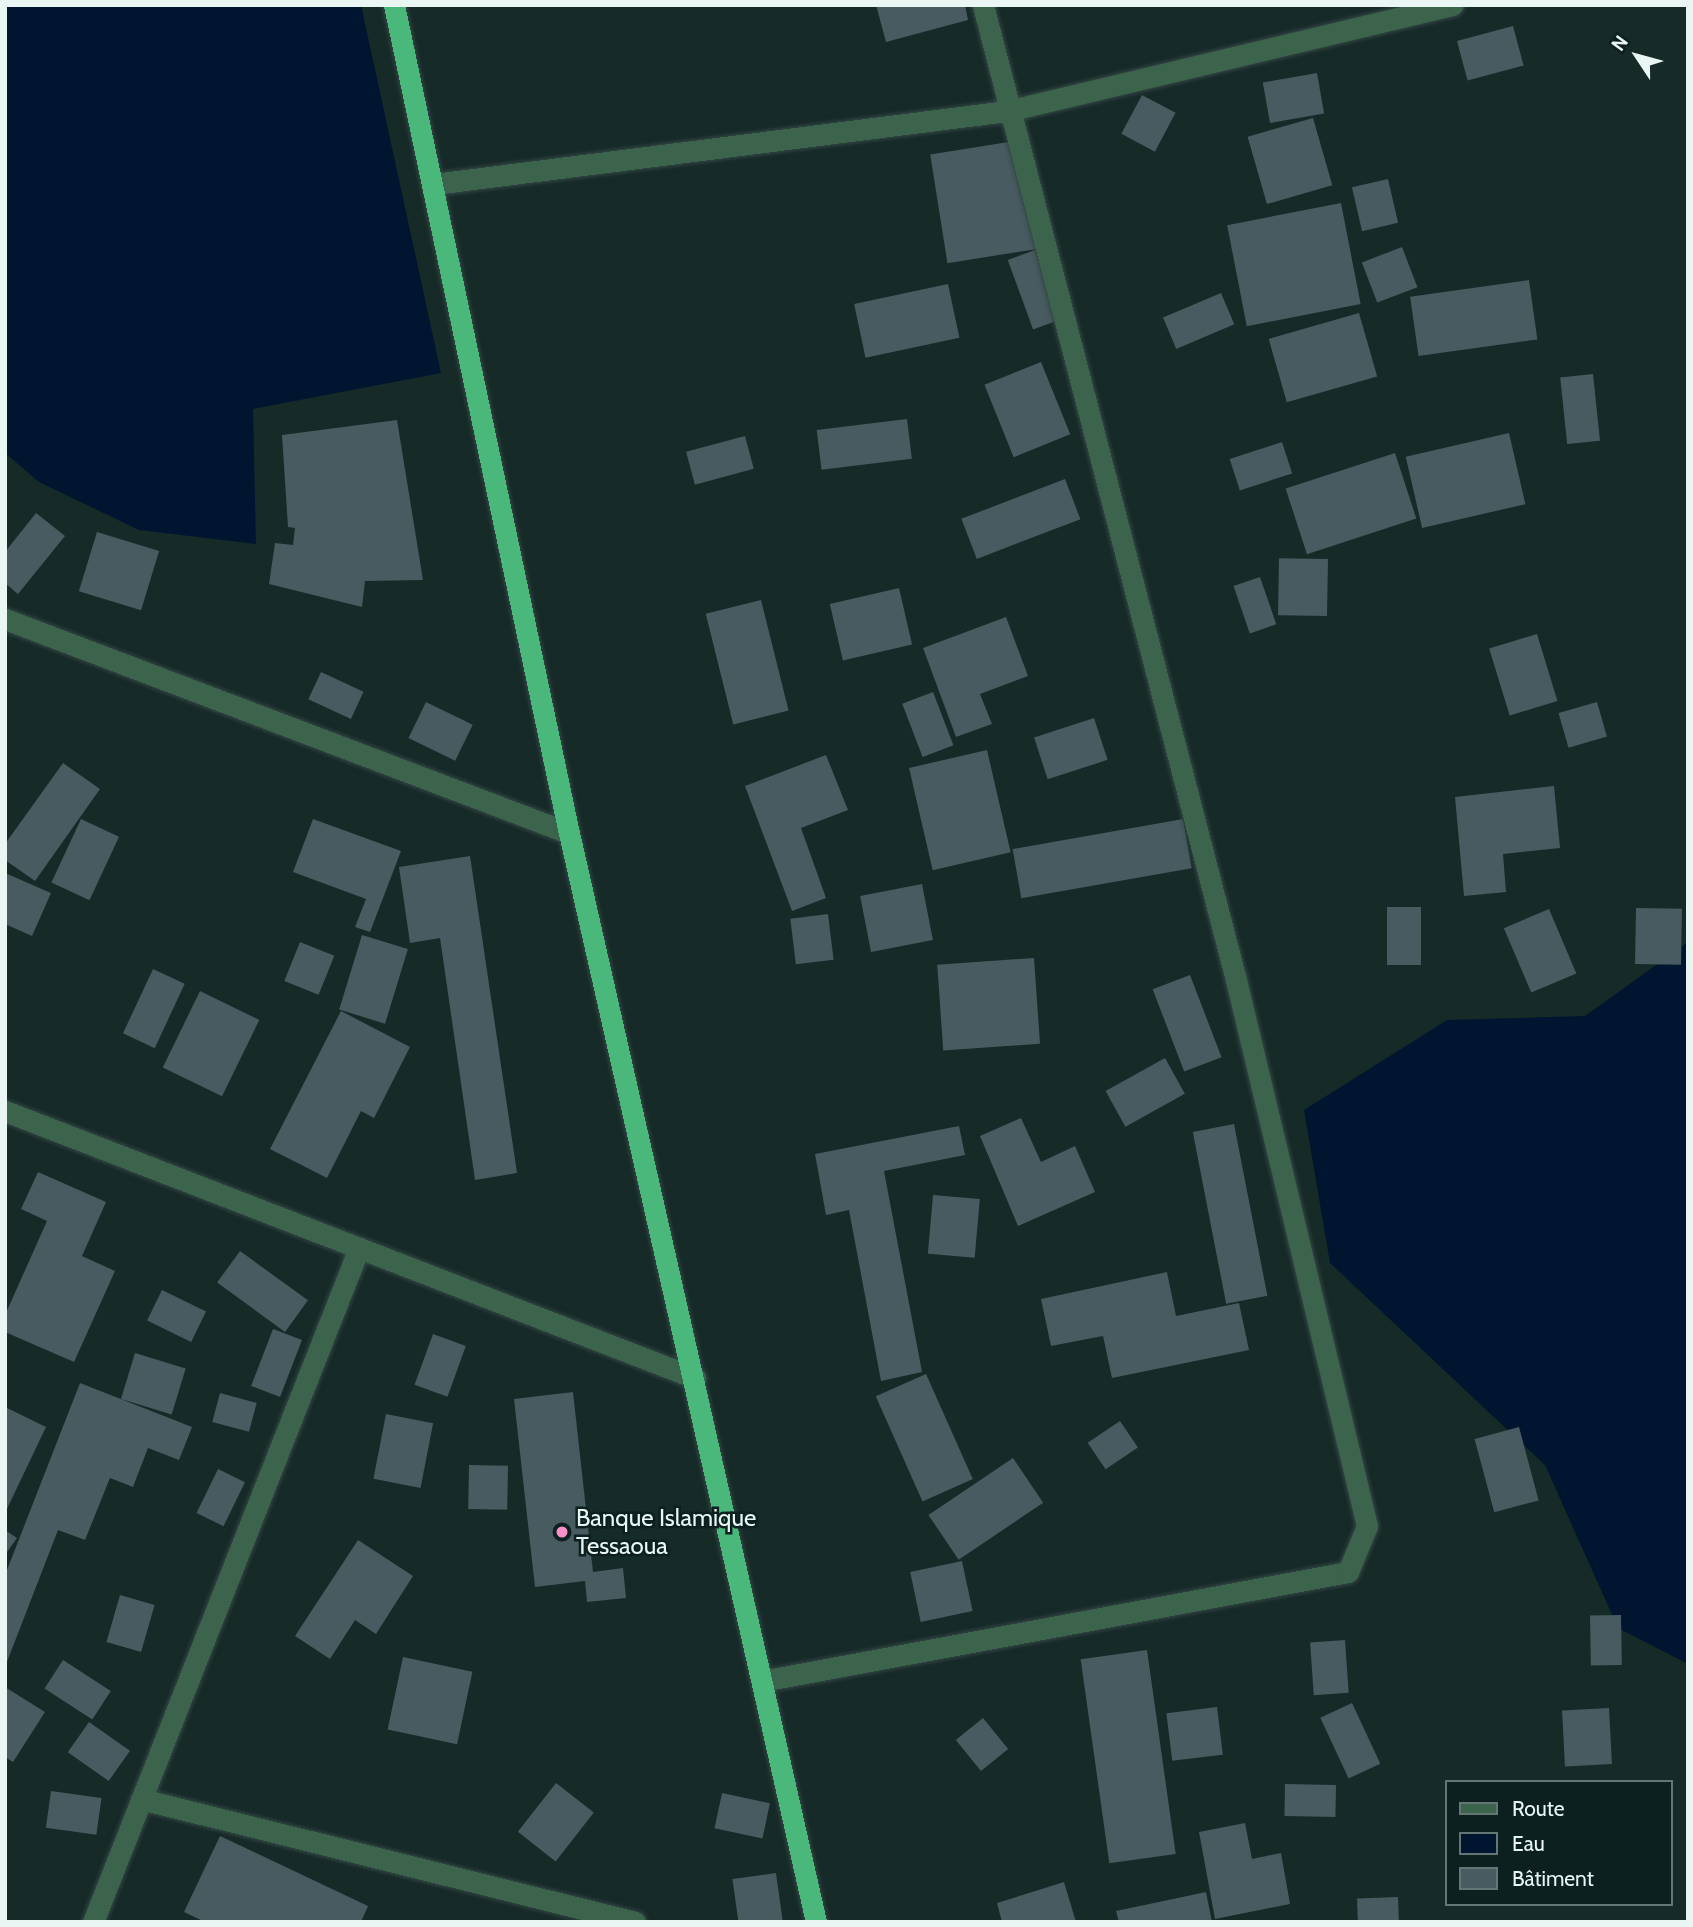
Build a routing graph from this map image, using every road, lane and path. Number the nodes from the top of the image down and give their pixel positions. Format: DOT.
graph roads {
  1 [pos="394,5"];
  2 [pos="983,5"];
  3 [pos="1453,5"];
  4 [pos="1007,111"];
  5 [pos="434,184"];
  6 [pos="5,620"];
  7 [pos="569,833"];
  8 [pos="5,1111"];
  9 [pos="359,1248"];
  10 [pos="695,1378"];
  11 [pos="762,1681"];
  12 [pos="141,1798"];
  13 [pos="93,1922"];
  14 [pos="635,1922"];
  15 [pos="816,1922"];
  1 -- 5 [label="highway"];
  2 -- 4 [label="street"];
  3 -- 4 [label="street"];
  4 -- 5 [label="street"];
  4 -- 11 [label="street"];
  5 -- 7 [label="highway"];
  6 -- 7 [label="street"];
  7 -- 10 [label="highway"];
  8 -- 9 [label="street"];
  9 -- 10 [label="street"];
  9 -- 12 [label="street"];
  10 -- 11 [label="highway"];
  11 -- 15 [label="highway"];
  12 -- 13 [label="street"];
  12 -- 14 [label="street"];
}
